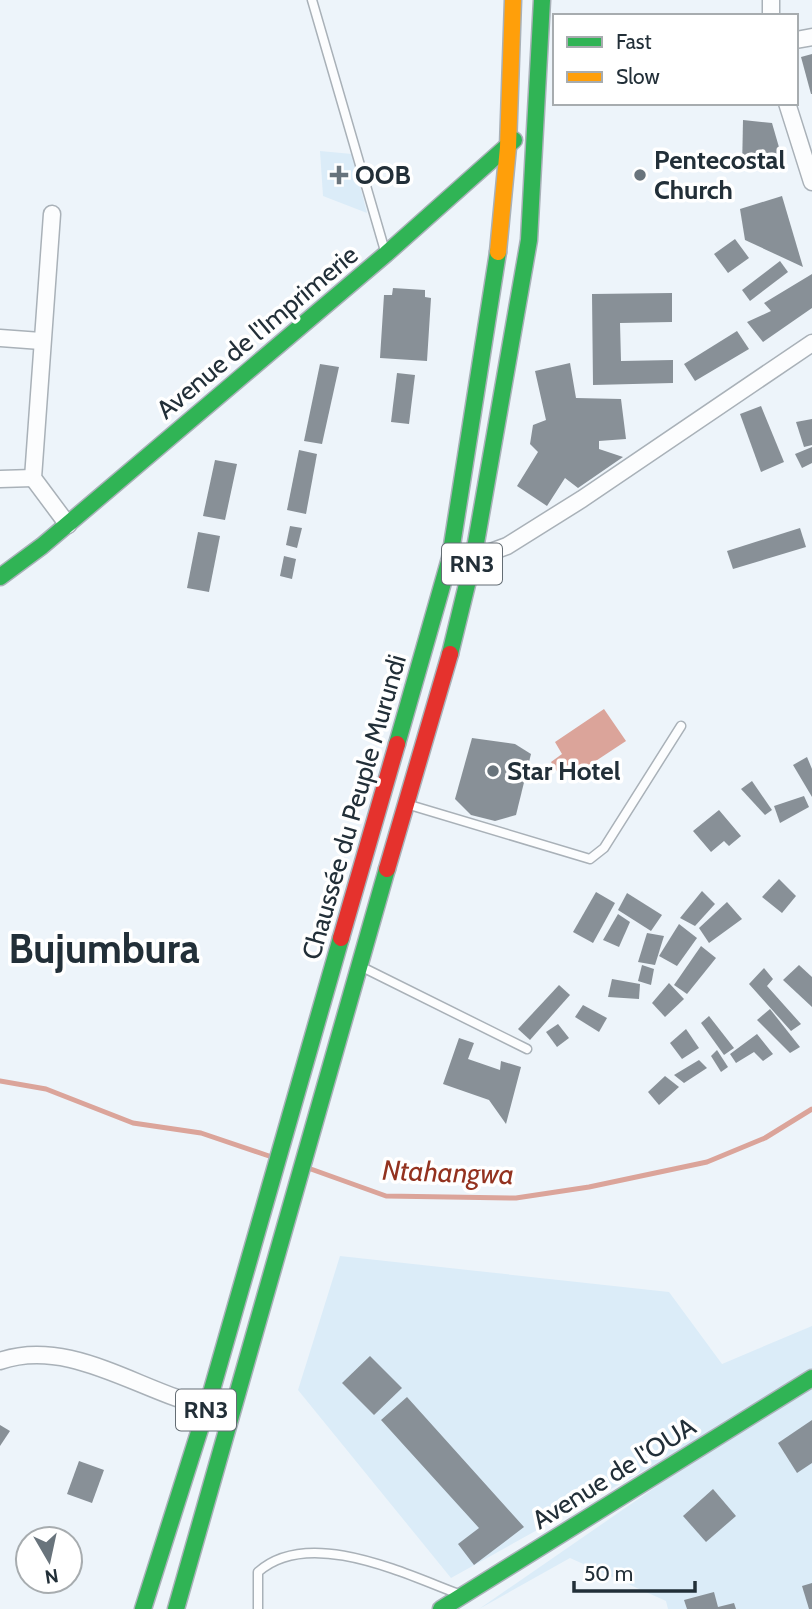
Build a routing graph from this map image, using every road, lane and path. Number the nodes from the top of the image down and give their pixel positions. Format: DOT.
graph roads {
  1 [pos="312,0"];
  2 [pos="513,0"];
  3 [pos="542,0"];
  4 [pos="788,105"];
  5 [pos="538,115"];
  6 [pos="508,147"];
  7 [pos="812,182"];
  8 [pos="52,214"];
  9 [pos="386,254"];
  10 [pos="0,338"];
  11 [pos="41,341"];
  12 [pos="812,343"];
  13 [pos="33,478"];
  14 [pos="0,479"];
  15 [pos="68,525"];
  16 [pos="450,558"];
  17 [pos="473,560"];
  18 [pos="0,577"];
  19 [pos="681,726"];
  20 [pos="406,804"];
  21 [pos="359,966"];
  22 [pos="527,1049"];
  23 [pos="0,1361"];
  24 [pos="812,1378"];
  25 [pos="207,1407"];
  26 [pos="232,1412"];
  27 [pos="463,1596"];
  28 [pos="144,1609"];
  29 [pos="176,1609"];
  30 [pos="257,1609"];
  31 [pos="442,1609"];
  1 -- 9 [label="lane"];
  2 -- 6 [label="main road, Chaussée du Peuple Murundi / RN3"];
  3 -- 5 [label="main road, Chaussée du Peuple Murundi / RN3"];
  4 -- 7 [label="street"];
  5 -- 6 [label="main road, Avenue de l'Imprimerie"];
  5 -- 17 [label="main road, Chaussée du Peuple Murundi / RN3"];
  6 -- 9 [label="main road, Avenue de l'Imprimerie"];
  6 -- 16 [label="main road, Chaussée du Peuple Murundi / RN3"];
  8 -- 11 [label="street"];
  9 -- 15 [label="main road, Avenue de l'Imprimerie"];
  10 -- 11 [label="street"];
  11 -- 13 [label="street"];
  12 -- 17 [label="street"];
  13 -- 14 [label="street"];
  13 -- 15 [label="street"];
  15 -- 18 [label="main road, Avenue de l'Imprimerie"];
  16 -- 17 [label="street"];
  16 -- 25 [label="main road, Chaussée du Peuple Murundi / RN3"];
  17 -- 20 [label="main road, Chaussée du Peuple Murundi / RN3"];
  19 -- 20 [label="lane"];
  20 -- 21 [label="main road, Chaussée du Peuple Murundi / RN3"];
  21 -- 22 [label="lane"];
  21 -- 26 [label="main road, Chaussée du Peuple Murundi / RN3"];
  23 -- 25 [label="street"];
  24 -- 27 [label="main road, Avenue de l'OUA"];
  25 -- 26 [label="street"];
  25 -- 28 [label="main road, Chaussée du Peuple Murundi / RN3"];
  26 -- 29 [label="main road, Chaussée du Peuple Murundi / RN3"];
  27 -- 30 [label="lane"];
  27 -- 31 [label="main road, Avenue de l'OUA"];
}
